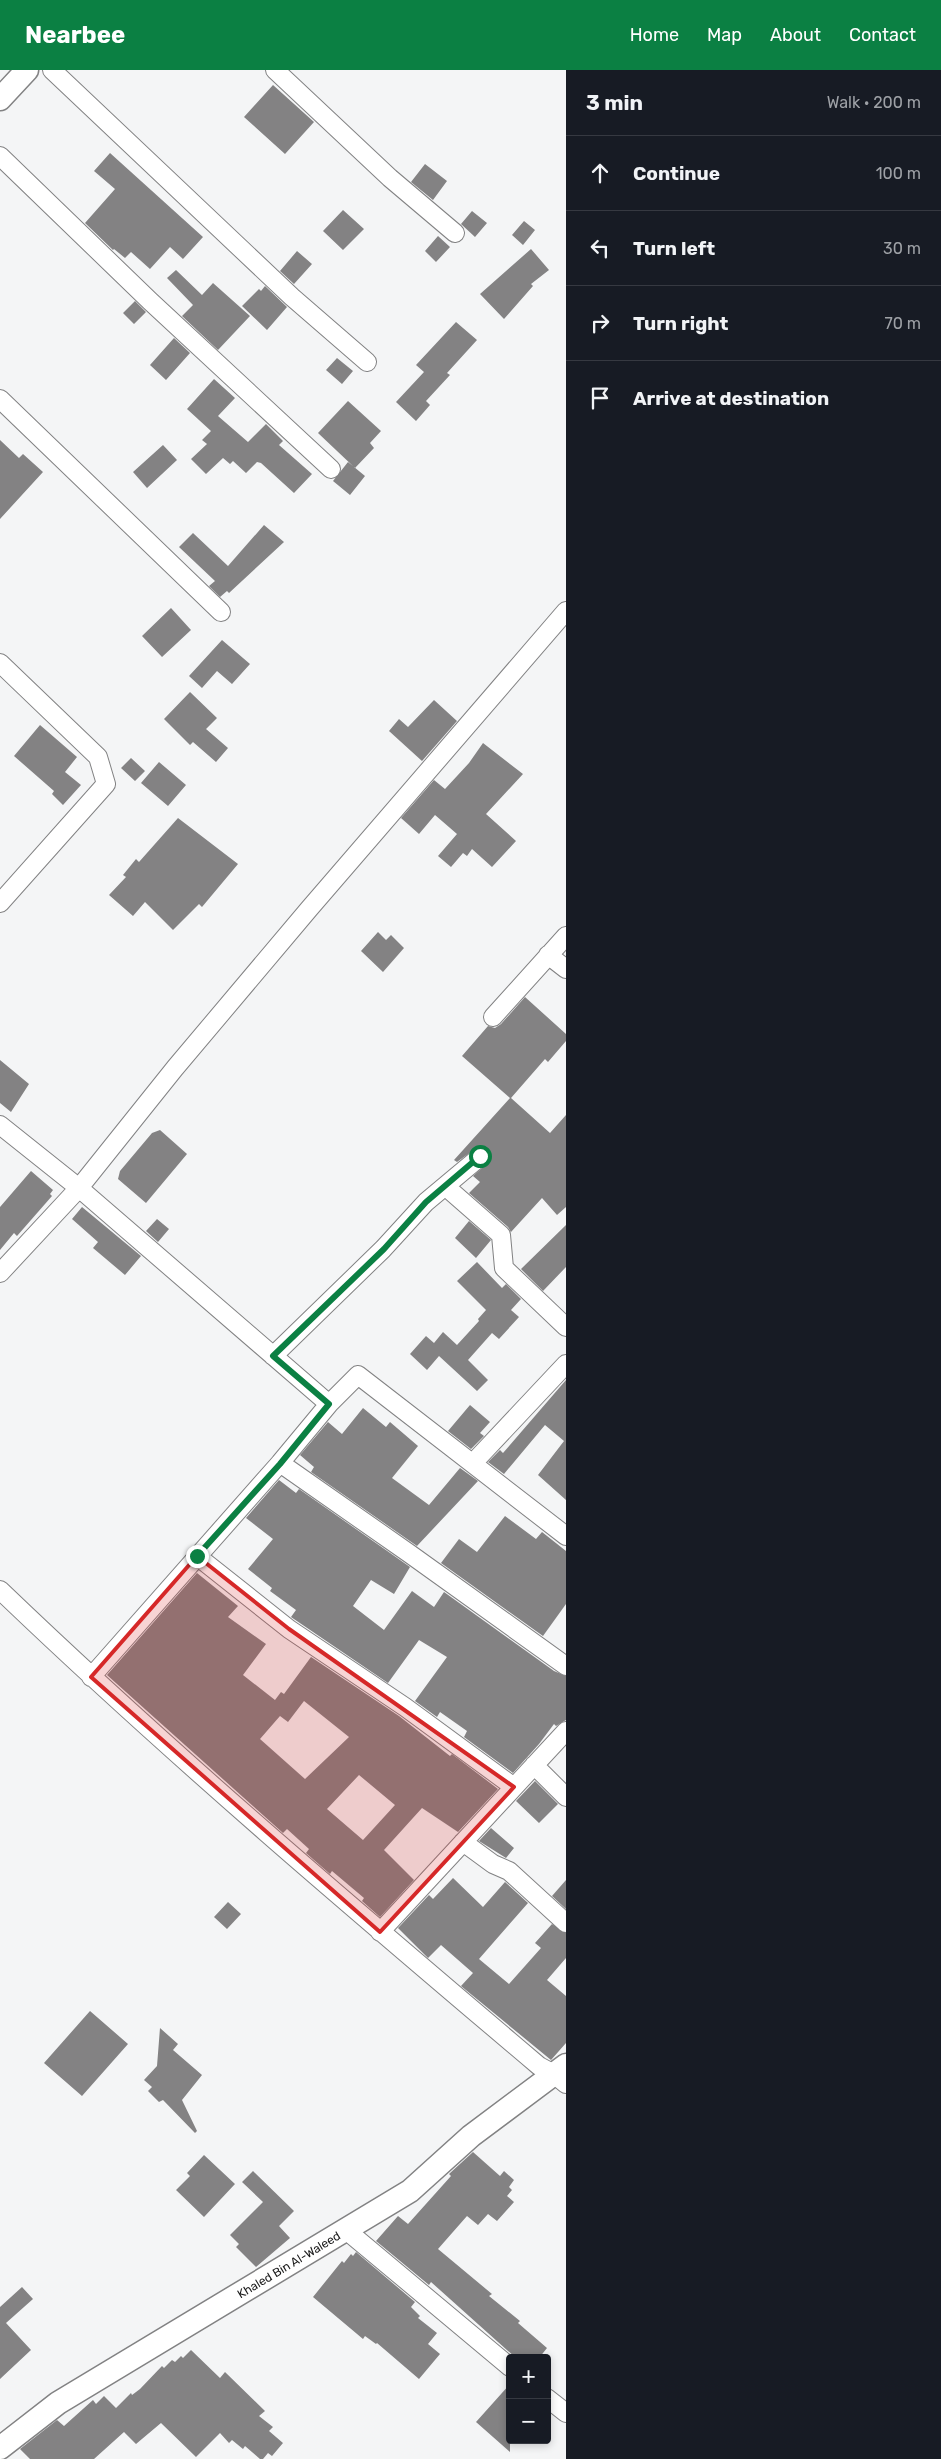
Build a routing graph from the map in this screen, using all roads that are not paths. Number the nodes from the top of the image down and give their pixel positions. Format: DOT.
graph roads {
  1 [pos="27,70"];
  2 [pos="52,70"];
  3 [pos="275,70"];
  4 [pos="0,99"];
  5 [pos="0,156"];
  6 [pos="455,233"];
  7 [pos="367,362"];
  8 [pos="0,399"];
  9 [pos="331,469"];
  10 [pos="566,611"];
  11 [pos="221,612"];
  12 [pos="0,663"];
  13 [pos="0,903"];
  14 [pos="566,936"];
  15 [pos="548,955"];
  16 [pos="566,969"];
  17 [pos="493,1017"];
  18 [pos="0,1125"];
  19 [pos="480,1156"];
  20 [pos="445,1186"];
  21 [pos="79,1188"];
  22 [pos="0,1273"];
  23 [pos="566,1327"];
  24 [pos="273,1356"];
  25 [pos="566,1364"];
  26 [pos="329,1404"];
  27 [pos="280,1464"];
  28 [pos="473,1464"];
  29 [pos="566,1536"];
  30 [pos="197,1556"];
  31 [pos="0,1590"];
  32 [pos="566,1666"];
  33 [pos="92,1677"];
  34 [pos="566,1731"];
  35 [pos="534,1765"];
  36 [pos="514,1787"];
  37 [pos="566,1797"];
  38 [pos="463,1842"];
  39 [pos="566,1923"];
  40 [pos="380,1932"];
  41 [pos="562,2074"];
  42 [pos="346,2230"];
  43 [pos="506,2364"];
  44 [pos="548,2399"];
  45 [pos="566,2414"];
  46 [pos="0,2448"];
  47 [pos="0,2454"];
  48 [pos="5,2459"];
  1 -- 4 [label="street"];
  2 -- 7 [label="street"];
  3 -- 6 [label="street"];
  5 -- 9 [label="street"];
  8 -- 11 [label="street"];
  10 -- 21 [label="street"];
  12 -- 13 [label="street"];
  14 -- 15 [label="street"];
  15 -- 16 [label="street"];
  15 -- 17 [label="street"];
  18 -- 21 [label="street"];
  19 -- 20 [label="street"];
  20 -- 23 [label="street"];
  20 -- 24 [label="street"];
  21 -- 22 [label="street"];
  21 -- 24 [label="street"];
  24 -- 26 [label="street"];
  25 -- 28 [label="street"];
  26 -- 27 [label="street"];
  26 -- 28 [label="street"];
  27 -- 30 [label="street"];
  27 -- 32 [label="street"];
  28 -- 29 [label="street"];
  30 -- 33 [label="street"];
  30 -- 36 [label="street"];
  31 -- 33 [label="street"];
  33 -- 40 [label="street"];
  34 -- 35 [label="street"];
  35 -- 36 [label="street"];
  35 -- 37 [label="street"];
  36 -- 38 [label="street"];
  38 -- 39 [label="street"];
  38 -- 40 [label="street"];
  40 -- 41 [label="street"];
  41 -- 42 [label="street, Khaled Bin Al-Waleed"];
  42 -- 43 [label="street"];
  42 -- 46 [label="street, Khaled Bin Al-Waleed"];
  44 -- 45 [label="street"];
  47 -- 48 [label="street"];
}
